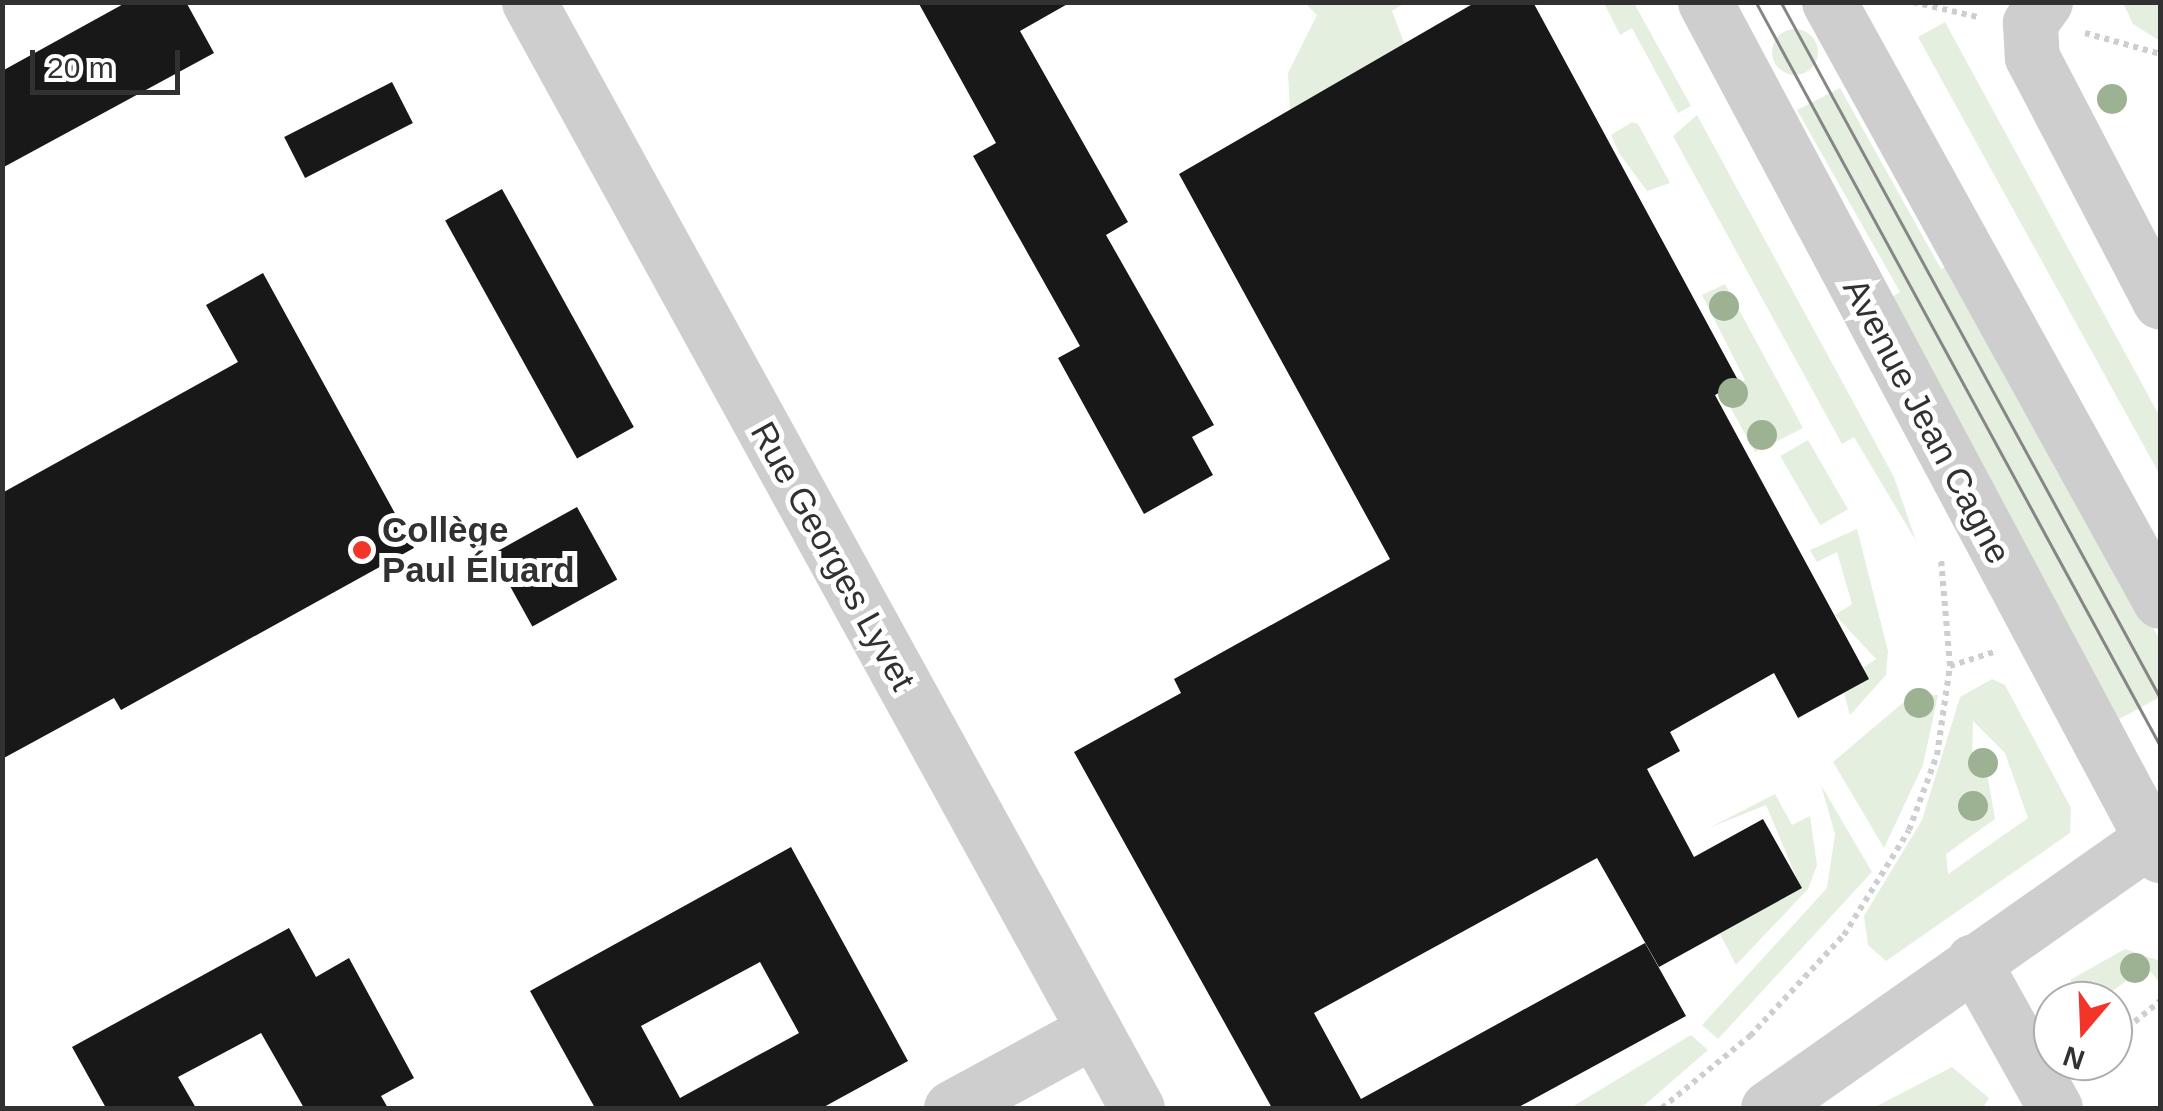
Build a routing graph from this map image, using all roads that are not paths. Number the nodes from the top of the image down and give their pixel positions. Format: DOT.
graph roads {
  1 [pos="529,2"];
  2 [pos="1829,2"];
  3 [pos="2044,2"];
  4 [pos="1727,10"];
  5 [pos="2160,302"];
  6 [pos="2160,601"];
  7 [pos="2157,842"];
  8 [pos="1973,962"];
  9 [pos="1094,1030"];
  10 [pos="951,1108"];
  11 [pos="1138,1108"];
  12 [pos="1768,1108"];
  13 [pos="2054,1108"];
  1 -- 9 [label="street, Rue Georges Lyvet"];
  2 -- 6 [label="street"];
  3 -- 5 [label="street"];
  4 -- 7 [label="street, Avenue Jean Cagne"];
  7 -- 8 [label="street"];
  8 -- 12 [label="street"];
  8 -- 13 [label="street"];
  9 -- 10 [label="street"];
  9 -- 11 [label="street, Rue Georges Lyvet"];
}
